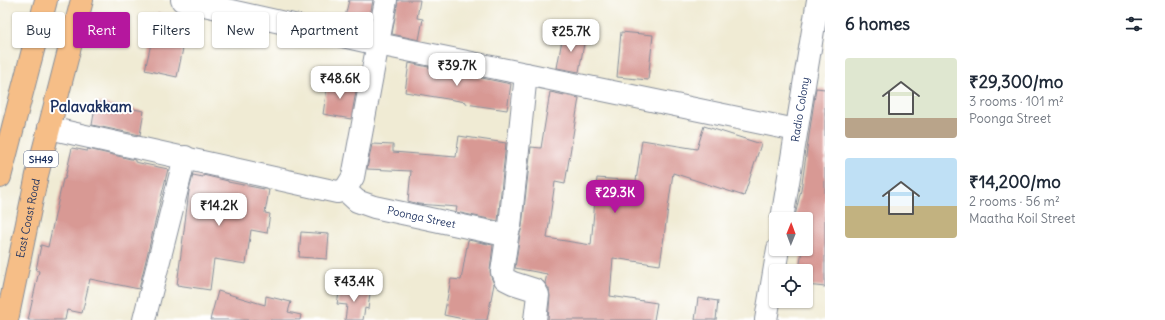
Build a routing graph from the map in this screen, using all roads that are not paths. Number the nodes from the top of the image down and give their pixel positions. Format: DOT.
graph roads {
  1 [pos="46,0"];
  2 [pos="82,0"];
  3 [pos="182,0"];
  4 [pos="386,0"];
  5 [pos="818,0"];
  6 [pos="378,44"];
  7 [pos="526,74"];
  8 [pos="49,128"];
  9 [pos="796,130"];
  10 [pos="185,157"];
  11 [pos="0,177"];
  12 [pos="345,190"];
  13 [pos="783,212"];
  14 [pos="508,231"];
  15 [pos="777,256"];
  16 [pos="7,320"];
  17 [pos="144,320"];
  18 [pos="535,320"];
  19 [pos="766,320"];
  1 -- 11 [label="main road"];
  2 -- 8 [label="main road, East Coast Road / SH49"];
  3 -- 6 [label="street"];
  4 -- 6 [label="street"];
  5 -- 9 [label="street, Radio Colony"];
  6 -- 7 [label="street"];
  6 -- 12 [label="street"];
  7 -- 9 [label="street"];
  7 -- 14 [label="street"];
  8 -- 10 [label="street"];
  8 -- 16 [label="main road, East Coast Road / SH49"];
  9 -- 13 [label="street, Radio Colony"];
  10 -- 12 [label="street"];
  10 -- 17 [label="street"];
  12 -- 14 [label="street, Poonga Street"];
  14 -- 18 [label="street"];
  15 -- 19 [label="street"];
}
